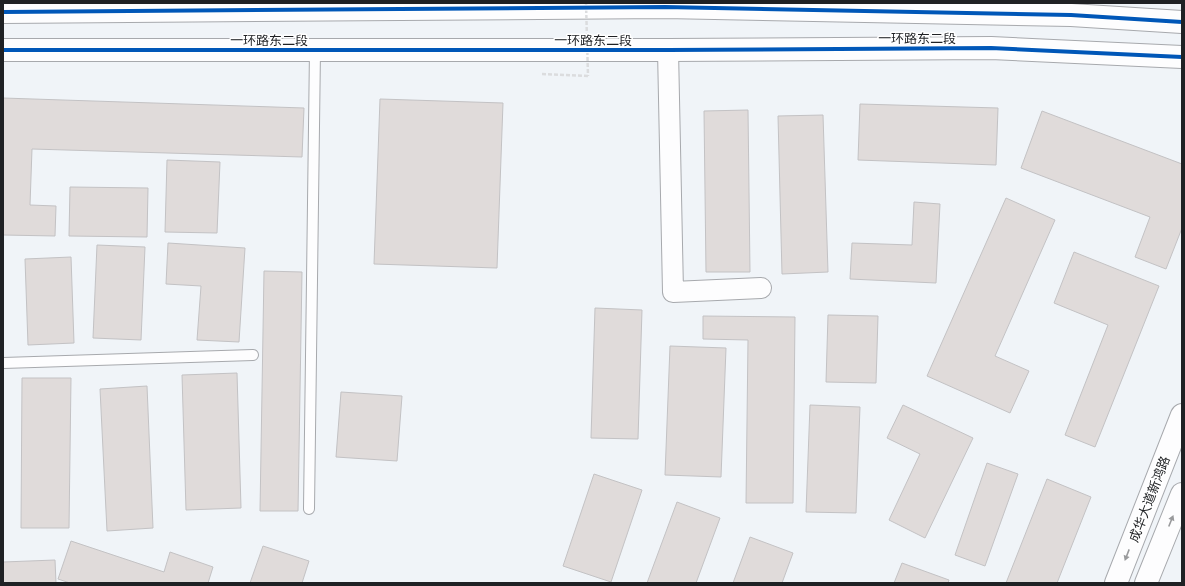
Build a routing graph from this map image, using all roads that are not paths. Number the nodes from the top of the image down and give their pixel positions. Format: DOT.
graph roads {
  1 [pos="1071,9"];
  2 [pos="3,12"];
  3 [pos="1182,22"];
  4 [pos="3,50"];
  5 [pos="315,50"];
  6 [pos="668,50"];
  7 [pos="1182,57"];
  8 [pos="761,288"];
  9 [pos="253,354"];
  10 [pos="3,363"];
  11 [pos="1182,415"];
  12 [pos="1182,494"];
  13 [pos="309,509"];
  14 [pos="1116,583"];
  15 [pos="1146,583"];
  1 -- 2 [label="main road, 一环路东二段"];
  1 -- 3 [label="main road, 一环路东二段"];
  4 -- 5 [label="main road, 一环路东二段"];
  5 -- 6 [label="main road, 一环路东二段"];
  5 -- 13 [label="lane"];
  6 -- 7 [label="main road, 一环路东二段"];
  6 -- 8 [label="street"];
  9 -- 10 [label="lane"];
  11 -- 14 [label="main road, 成华大道新鸿路, one-way"];
  15 -- 12 [label="main road, one-way"];
}
